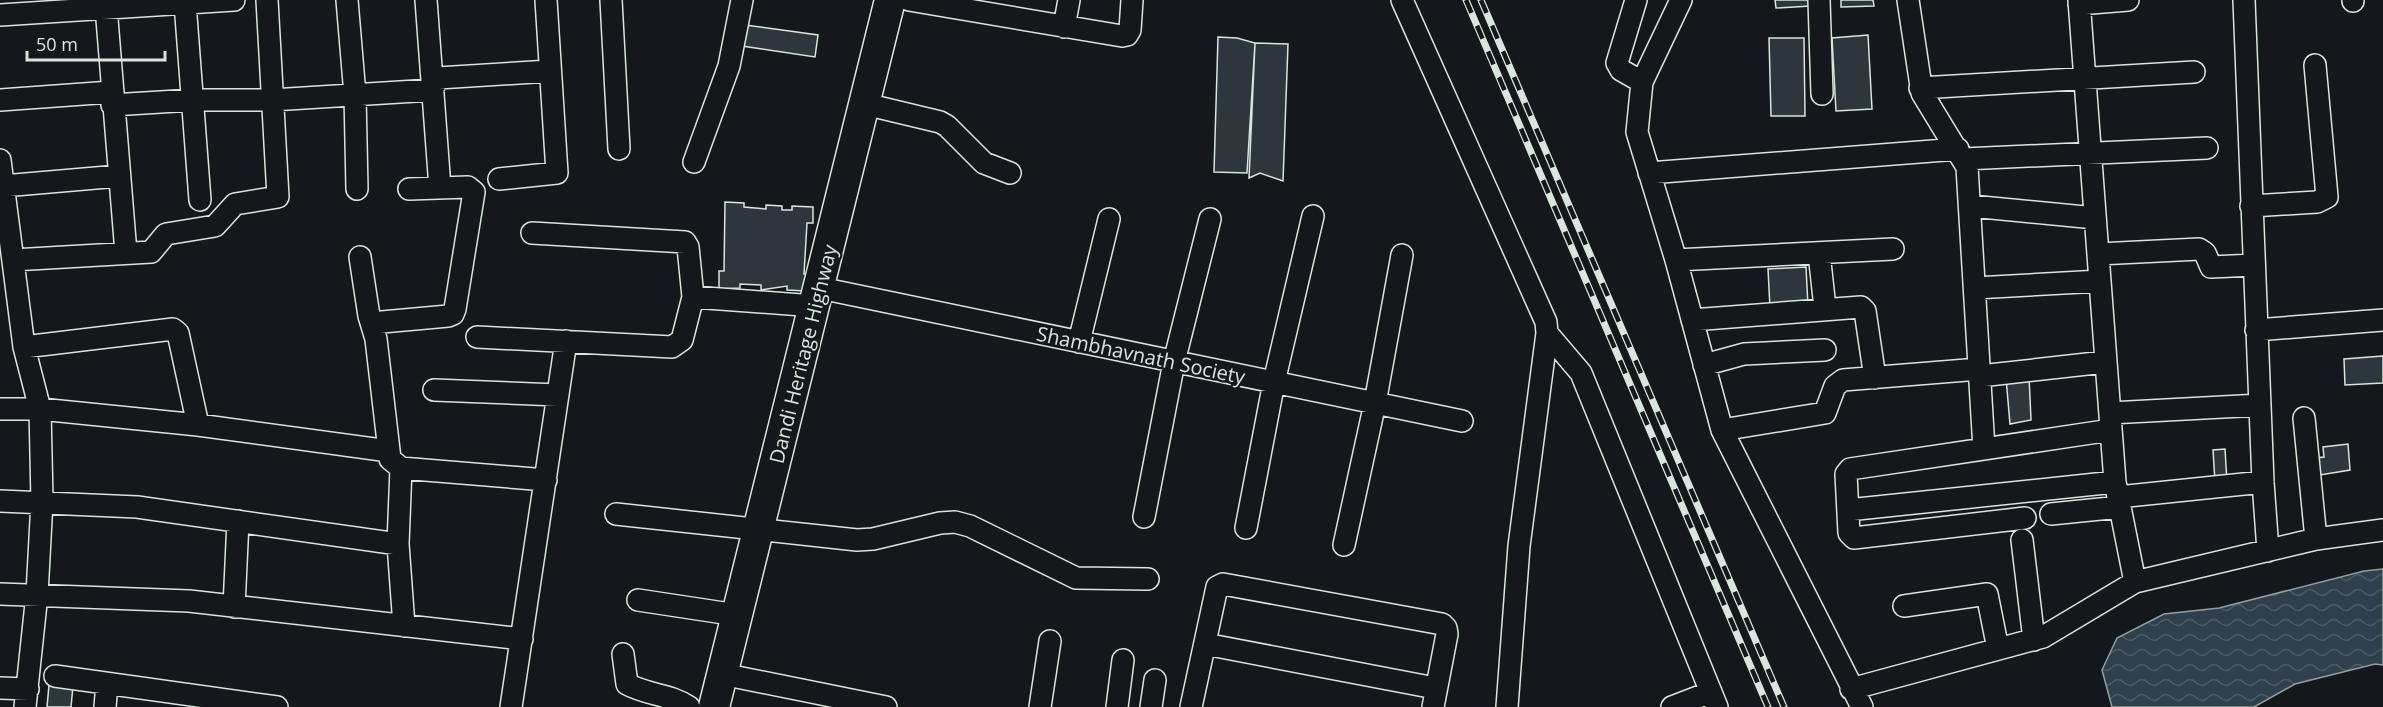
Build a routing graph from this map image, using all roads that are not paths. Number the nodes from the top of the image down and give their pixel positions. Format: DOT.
graph roads {
  1 [pos="234,0"];
  2 [pos="267,0"];
  3 [pos="347,0"];
  4 [pos="426,0"];
  5 [pos="546,0"];
  6 [pos="611,0"];
  7 [pos="742,0"];
  8 [pos="890,0"];
  9 [pos="909,0"];
  10 [pos="1069,0"];
  11 [pos="1132,0"];
  12 [pos="1402,0"];
  13 [pos="1636,0"];
  14 [pos="1681,0"];
  15 [pos="1819,0"];
  16 [pos="1908,0"];
  17 [pos="2128,0"];
  18 [pos="2244,0"];
  19 [pos="2079,2"];
  20 [pos="141,3"];
  21 [pos="184,3"];
  22 [pos="106,7"];
  23 [pos="0,15"];
  24 [pos="1064,27"];
  25 [pos="2315,65"];
  26 [pos="550,71"];
  27 [pos="2194,72"];
  28 [pos="2085,77"];
  29 [pos="1642,82"];
  30 [pos="1920,88"];
  31 [pos="432,90"];
  32 [pos="1822,94"];
  33 [pos="355,95"];
  34 [pos="112,98"];
  35 [pos="0,100"];
  36 [pos="193,100"];
  37 [pos="272,100"];
  38 [pos="865,104"];
  39 [pos="2207,148"];
  40 [pos="619,149"];
  41 [pos="1961,154"];
  42 [pos="2091,154"];
  43 [pos="0,160"];
  44 [pos="694,162"];
  45 [pos="1649,172"];
  46 [pos="1010,173"];
  47 [pos="119,176"];
  48 [pos="499,179"];
  49 [pos="2,182"];
  50 [pos="440,188"];
  51 [pos="357,189"];
  52 [pos="409,189"];
  53 [pos="200,200"];
  54 [pos="1971,206"];
  55 [pos="2251,206"];
  56 [pos="1313,216"];
  57 [pos="2095,218"];
  58 [pos="1108,219"];
  59 [pos="1210,219"];
  60 [pos="532,233"];
  61 [pos="1893,249"];
  62 [pos="126,253"];
  63 [pos="1819,253"];
  64 [pos="2098,254"];
  65 [pos="1402,255"];
  66 [pos="360,257"];
  67 [pos="1676,260"];
  68 [pos="2254,265"];
  69 [pos="9,269"];
  70 [pos="2100,281"];
  71 [pos="1975,288"];
  72 [pos="693,297"];
  73 [pos="818,297"];
  74 [pos="1825,308"];
  75 [pos="1692,320"];
  76 [pos="2383,321"];
  77 [pos="371,323"];
  78 [pos="2256,330"];
  79 [pos="1547,333"];
  80 [pos="477,337"];
  81 [pos="566,341"];
  82 [pos="1079,342"];
  83 [pos="24,347"];
  84 [pos="1825,350"];
  85 [pos="1174,362"];
  86 [pos="2105,362"];
  87 [pos="1704,365"];
  88 [pos="1980,372"];
  89 [pos="1875,378"];
  90 [pos="1274,382"];
  91 [pos="434,390"];
  92 [pos="558,395"];
  93 [pos="1375,403"];
  94 [pos="2260,405"];
  95 [pos="0,409"];
  96 [pos="40,409"];
  97 [pos="2304,418"];
  98 [pos="1462,421"];
  99 [pos="2111,422"];
  100 [pos="198,425"];
  101 [pos="1722,430"];
  102 [pos="1984,449"];
  103 [pos="389,451"];
  104 [pos="401,468"];
  105 [pos="546,480"];
  106 [pos="2263,482"];
  107 [pos="2118,495"];
  108 [pos="0,501"];
  109 [pos="42,501"];
  110 [pos="1848,510"];
  111 [pos="616,514"];
  112 [pos="2052,514"];
  113 [pos="1144,517"];
  114 [pos="2025,518"];
  115 [pos="238,521"];
  116 [pos="1246,528"];
  117 [pos="758,530"];
  118 [pos="2383,530"];
  119 [pos="2316,539"];
  120 [pos="2022,540"];
  121 [pos="398,544"];
  122 [pos="1344,545"];
  123 [pos="2268,551"];
  124 [pos="1148,579"];
  125 [pos="2135,582"];
  126 [pos="0,594"];
  127 [pos="37,594"];
  128 [pos="638,600"];
  129 [pos="1904,606"];
  130 [pos="234,607"];
  131 [pos="737,615"];
  132 [pos="404,626"];
  133 [pos="522,639"];
  134 [pos="2034,640"];
  135 [pos="1050,642"];
  136 [pos="1205,644"];
  137 [pos="1998,649"];
  138 [pos="624,654"];
  139 [pos="1123,660"];
  140 [pos="722,674"];
  141 [pos="55,676"];
  142 [pos="1155,680"];
  143 [pos="107,684"];
  144 [pos="0,688"];
  145 [pos="1434,697"];
  146 [pos="27,698"];
  147 [pos="1856,698"];
  148 [pos="1714,699"];
  149 [pos="857,704"];
  150 [pos="105,707"];
  151 [pos="277,707"];
  152 [pos="511,707"];
  153 [pos="689,707"];
  154 [pos="714,707"];
  155 [pos="886,707"];
  156 [pos="1040,707"];
  157 [pos="1117,707"];
  158 [pos="1151,707"];
  159 [pos="1193,707"];
  160 [pos="1507,707"];
  161 [pos="1672,707"];
  1 -- 21 [label="street"];
  2 -- 37 [label="street"];
  3 -- 33 [label="street"];
  4 -- 31 [label="street"];
  5 -- 26 [label="street"];
  6 -- 40 [label="street"];
  7 -- 44 [label="street"];
  8 -- 38 [label="highway, Dandi Heritage Highway"];
  9 -- 24 [label="street"];
  10 -- 24 [label="street"];
  11 -- 24 [label="street"];
  12 -- 79 [label="street"];
  13 -- 29 [label="street"];
  14 -- 29 [label="street"];
  15 -- 32 [label="street"];
  16 -- 30 [label="street"];
  17 -- 19 [label="street"];
  18 -- 55 [label="street"];
  19 -- 28 [label="street"];
  20 -- 21 [label="street"];
  20 -- 22 [label="street"];
  21 -- 36 [label="street"];
  22 -- 23 [label="street"];
  22 -- 34 [label="street"];
  25 -- 55 [label="street"];
  26 -- 31 [label="street"];
  26 -- 48 [label="street"];
  27 -- 28 [label="street"];
  28 -- 30 [label="street"];
  28 -- 42 [label="street"];
  29 -- 45 [label="street"];
  30 -- 41 [label="street"];
  31 -- 33 [label="street"];
  31 -- 50 [label="street"];
  33 -- 37 [label="street"];
  33 -- 51 [label="street"];
  34 -- 35 [label="street"];
  34 -- 36 [label="street"];
  34 -- 47 [label="street"];
  36 -- 37 [label="street"];
  36 -- 53 [label="street"];
  37 -- 62 [label="street"];
  38 -- 46 [label="street"];
  38 -- 73 [label="highway, Dandi Heritage Highway"];
  39 -- 42 [label="street"];
  41 -- 42 [label="street"];
  41 -- 45 [label="street"];
  41 -- 54 [label="street"];
  42 -- 57 [label="street"];
  43 -- 49 [label="street"];
  45 -- 67 [label="street"];
  47 -- 49 [label="street"];
  47 -- 62 [label="street"];
  49 -- 69 [label="street"];
  50 -- 52 [label="street"];
  50 -- 77 [label="street"];
  54 -- 57 [label="street"];
  54 -- 71 [label="street"];
  55 -- 68 [label="street"];
  56 -- 90 [label="street"];
  57 -- 64 [label="street"];
  58 -- 82 [label="street"];
  59 -- 85 [label="street"];
  60 -- 72 [label="street"];
  61 -- 63 [label="street"];
  62 -- 69 [label="street"];
  63 -- 67 [label="street"];
  63 -- 74 [label="street"];
  64 -- 68 [label="street"];
  64 -- 70 [label="street"];
  65 -- 93 [label="street"];
  66 -- 77 [label="street"];
  67 -- 75 [label="street"];
  68 -- 78 [label="street"];
  69 -- 83 [label="street"];
  70 -- 71 [label="street"];
  70 -- 86 [label="street"];
  71 -- 88 [label="street"];
  72 -- 73 [label="street, Shambhavnath Society"];
  72 -- 81 [label="street"];
  73 -- 82 [label="street, Shambhavnath Society"];
  73 -- 117 [label="highway, Dandi Heritage Highway"];
  74 -- 75 [label="street"];
  74 -- 89 [label="street"];
  75 -- 87 [label="street"];
  76 -- 78 [label="street"];
  77 -- 103 [label="street"];
  78 -- 94 [label="street"];
  79 -- 148 [label="street"];
  79 -- 160 [label="street"];
  80 -- 81 [label="street"];
  81 -- 92 [label="street"];
  82 -- 85 [label="street, Shambhavnath Society"];
  83 -- 96 [label="street"];
  83 -- 100 [label="street"];
  84 -- 87 [label="street"];
  85 -- 90 [label="street, Shambhavnath Society"];
  85 -- 113 [label="street"];
  86 -- 88 [label="street"];
  86 -- 99 [label="street"];
  87 -- 101 [label="street"];
  88 -- 89 [label="street"];
  88 -- 102 [label="street"];
  89 -- 101 [label="street"];
  90 -- 93 [label="street, Shambhavnath Society"];
  90 -- 116 [label="street"];
  91 -- 92 [label="street"];
  92 -- 105 [label="street"];
  93 -- 98 [label="street, Shambhavnath Society"];
  93 -- 122 [label="street"];
  94 -- 99 [label="street"];
  94 -- 106 [label="street"];
  95 -- 96 [label="street"];
  96 -- 100 [label="street"];
  96 -- 109 [label="street"];
  97 -- 119 [label="street"];
  99 -- 102 [label="street"];
  99 -- 107 [label="street"];
  100 -- 103 [label="street"];
  101 -- 147 [label="street"];
  102 -- 110 [label="street"];
  103 -- 104 [label="street"];
  104 -- 105 [label="street"];
  104 -- 121 [label="street"];
  105 -- 133 [label="street"];
  106 -- 107 [label="street"];
  106 -- 123 [label="street"];
  107 -- 110 [label="street"];
  107 -- 112 [label="street"];
  107 -- 125 [label="street"];
  108 -- 109 [label="street"];
  109 -- 115 [label="street"];
  109 -- 127 [label="street"];
  110 -- 114 [label="street"];
  111 -- 117 [label="street"];
  115 -- 121 [label="street"];
  115 -- 130 [label="street"];
  117 -- 124 [label="street"];
  117 -- 131 [label="highway, Dandi Heritage Highway"];
  118 -- 119 [label="street"];
  119 -- 123 [label="street"];
  120 -- 134 [label="street"];
  121 -- 132 [label="street"];
  123 -- 125 [label="street"];
  125 -- 134 [label="street"];
  126 -- 127 [label="street"];
  127 -- 130 [label="street"];
  127 -- 146 [label="street"];
  128 -- 131 [label="street"];
  129 -- 137 [label="street"];
  130 -- 132 [label="street"];
  131 -- 140 [label="highway, Dandi Heritage Highway"];
  132 -- 133 [label="street"];
  133 -- 152 [label="street"];
  134 -- 137 [label="street"];
  135 -- 156 [label="street"];
  136 -- 145 [label="street"];
  136 -- 145 [label="street"];
  136 -- 159 [label="street"];
  137 -- 147 [label="street"];
  138 -- 153 [label="street"];
  139 -- 157 [label="street"];
  140 -- 149 [label="street"];
  140 -- 154 [label="highway, Dandi Heritage Highway"];
  141 -- 143 [label="street"];
  142 -- 158 [label="street"];
  143 -- 150 [label="street"];
  143 -- 151 [label="street"];
  144 -- 146 [label="street"];
  148 -- 161 [label="street"];
  149 -- 155 [label="street"];
}
